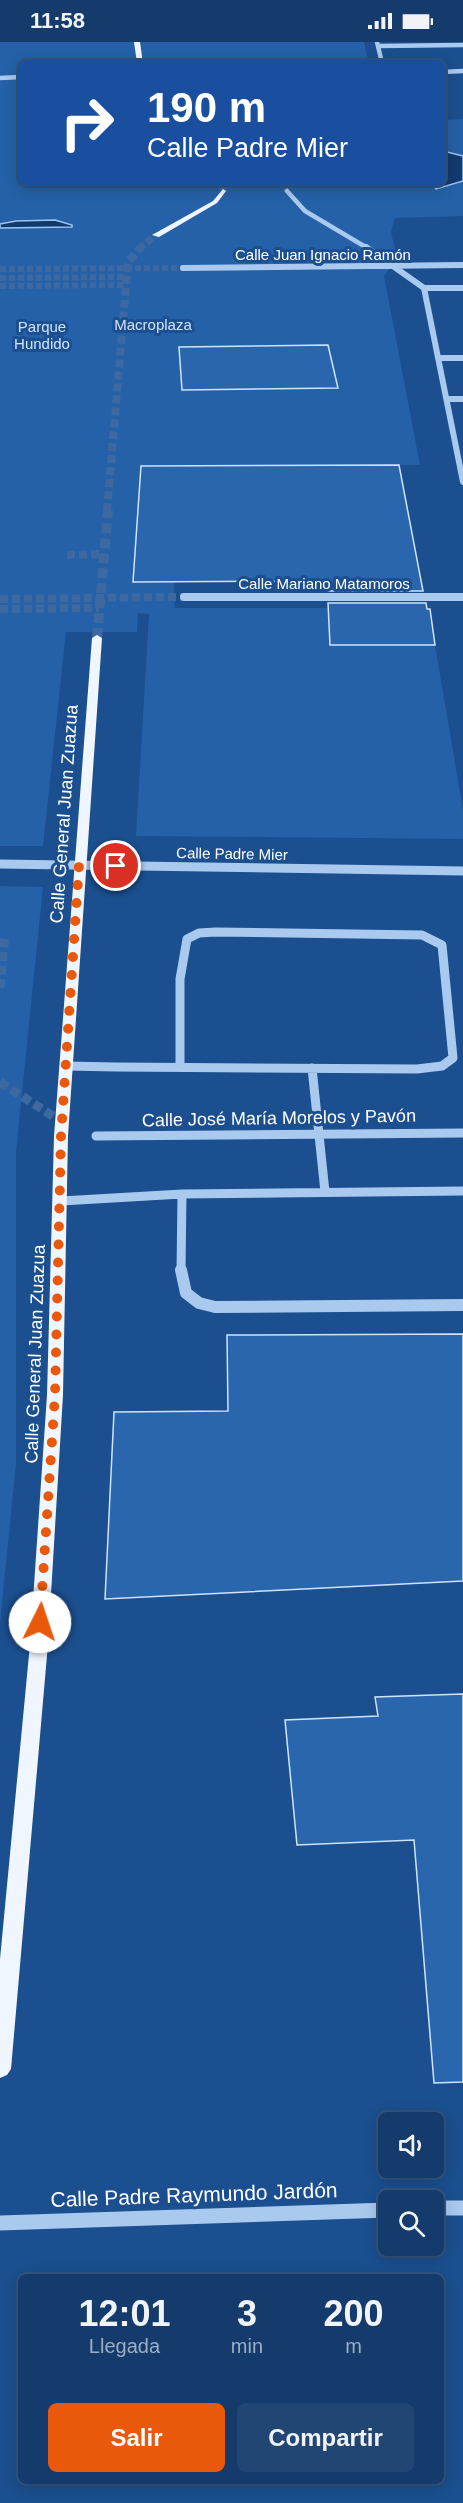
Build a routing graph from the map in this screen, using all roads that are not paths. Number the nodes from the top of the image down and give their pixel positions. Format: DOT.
graph roads {
  1 [pos="137,42"];
  2 [pos="378,44"];
  3 [pos="463,45"];
  4 [pos="140,60"];
  5 [pos="381,60"];
  6 [pos="463,71"];
  7 [pos="446,72"];
  8 [pos="18,77"];
  9 [pos="0,78"];
  10 [pos="223,191"];
  11 [pos="287,191"];
  12 [pos="156,235"];
  13 [pos="463,265"];
  14 [pos="397,267"];
  15 [pos="183,268"];
  16 [pos="424,288"];
  17 [pos="463,288"];
  18 [pos="438,358"];
  19 [pos="463,358"];
  20 [pos="447,399"];
  21 [pos="463,399"];
  22 [pos="459,446"];
  23 [pos="463,482"];
  24 [pos="184,597"];
  25 [pos="463,597"];
  26 [pos="97,638"];
  27 [pos="0,864"];
  28 [pos="79,865"];
  29 [pos="463,871"];
  30 [pos="463,1060"];
  31 [pos="452,1061"];
  32 [pos="66,1066"];
  33 [pos="180,1067"];
  34 [pos="312,1068"];
  35 [pos="463,1133"];
  36 [pos="319,1134"];
  37 [pos="96,1136"];
  38 [pos="463,1191"];
  39 [pos="325,1192"];
  40 [pos="182,1194"];
  41 [pos="61,1201"];
  42 [pos="463,1305"];
  43 [pos="0,2069"];
  44 [pos="444,2208"];
  45 [pos="463,2208"];
  46 [pos="378,2210"];
  47 [pos="0,2223"];
  1 -- 4 [label="main road"];
  2 -- 3 [label="street"];
  2 -- 5 [label="street"];
  6 -- 7 [label="street"];
  8 -- 9 [label="street"];
  10 -- 12 [label="main road"];
  11 -- 14 [label="street"];
  13 -- 14 [label="street, Calle Juan Ignacio Ramón"];
  14 -- 15 [label="street, Calle Juan Ignacio Ramón"];
  14 -- 16 [label="street"];
  16 -- 17 [label="street"];
  16 -- 18 [label="street"];
  18 -- 19 [label="street"];
  18 -- 20 [label="street"];
  20 -- 21 [label="street"];
  20 -- 22 [label="street"];
  22 -- 23 [label="street"];
  24 -- 25 [label="street, Calle Mariano Matamoros"];
  26 -- 28 [label="main road, Calle General Juan Zuazua"];
  27 -- 28 [label="street, Calle Padre Mier"];
  28 -- 29 [label="street, Calle Padre Mier"];
  28 -- 32 [label="main road, Calle General Juan Zuazua"];
  30 -- 31 [label="street"];
  31 -- 33 [label="street"];
  31 -- 34 [label="street"];
  32 -- 33 [label="street"];
  32 -- 41 [label="main road, Calle General Juan Zuazua"];
  33 -- 34 [label="street"];
  34 -- 36 [label="street"];
  35 -- 36 [label="street, Calle José María Morelos y Pavón"];
  36 -- 37 [label="street, Calle José María Morelos y Pavón"];
  36 -- 39 [label="street"];
  38 -- 39 [label="street"];
  39 -- 40 [label="street"];
  40 -- 41 [label="street"];
  40 -- 42 [label="street"];
  41 -- 43 [label="main road, Calle General Juan Zuazua"];
  44 -- 45 [label="street"];
  46 -- 47 [label="street, Calle Padre Raymundo Jardón"];
}
